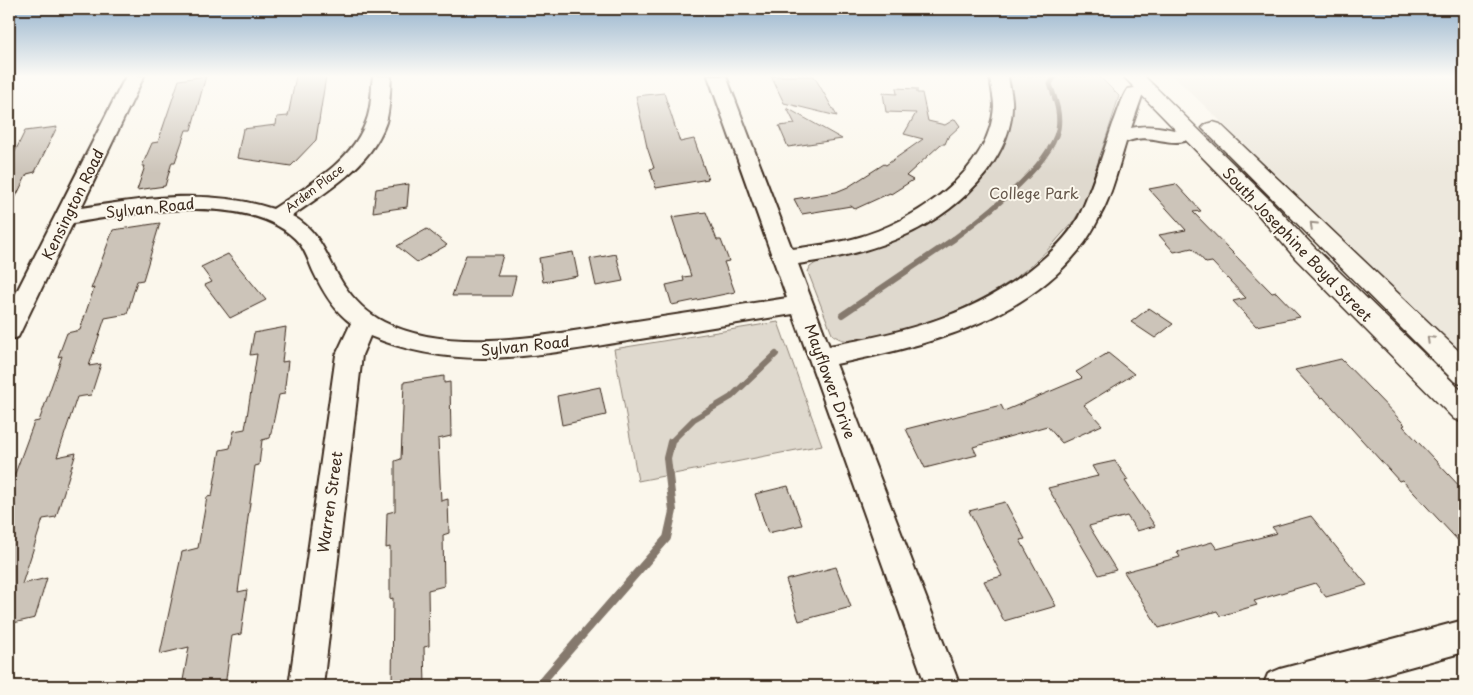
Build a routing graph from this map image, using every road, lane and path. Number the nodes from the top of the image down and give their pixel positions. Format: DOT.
graph roads {
  1 [pos="119,108"];
  2 [pos="378,108"];
  3 [pos="729,108"];
  4 [pos="1002,108"];
  5 [pos="1127,108"];
  6 [pos="1155,108"];
  7 [pos="1160,108"];
  8 [pos="1191,108"];
  9 [pos="1178,136"];
  10 [pos="1120,138"];
  11 [pos="66,217"];
  12 [pos="276,217"];
  13 [pos="1305,253"];
  14 [pos="784,258"];
  15 [pos="19,290"];
  16 [pos="802,304"];
  17 [pos="364,321"];
  18 [pos="9,331"];
  19 [pos="822,357"];
  20 [pos="1464,373"];
  21 [pos="1464,411"];
  22 [pos="1464,636"];
  23 [pos="306,686"];
  24 [pos="943,686"];
  25 [pos="1280,686"];
  1 -- 11 [label="street, Kensington Road"];
  2 -- 12 [label="street, Arden Place"];
  3 -- 14 [label="street, Mayflower Drive"];
  4 -- 14 [label="street"];
  5 -- 10 [label="street"];
  6 -- 9 [label="main road"];
  7 -- 13 [label="main road, South Josephine Boyd Street"];
  20 -- 8 [label="main road, South Josephine Boyd Street, one-way"];
  9 -- 10 [label="street"];
  9 -- 13 [label="main road"];
  10 -- 19 [label="street"];
  11 -- 12 [label="street, Sylvan Road"];
  11 -- 15 [label="street, Kensington Road"];
  12 -- 17 [label="street, Sylvan Road"];
  13 -- 21 [label="main road, South Josephine Boyd Street"];
  14 -- 16 [label="street, Mayflower Drive"];
  15 -- 18 [label="street, Kensington Road"];
  16 -- 17 [label="street, Sylvan Road"];
  16 -- 19 [label="street, Mayflower Drive"];
  17 -- 23 [label="street, Warren Street"];
  19 -- 24 [label="street, Mayflower Drive"];
  22 -- 25 [label="street"];
}
